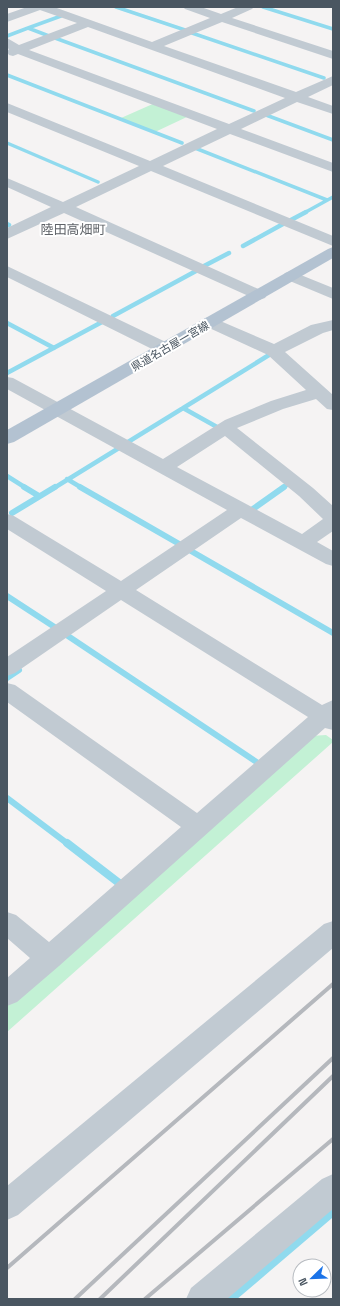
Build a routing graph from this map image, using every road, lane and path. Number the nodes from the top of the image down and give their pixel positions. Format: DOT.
graph roads {
  1 [pos="38,7"];
  2 [pos="43,7"];
  3 [pos="189,7"];
  4 [pos="248,7"];
  5 [pos="7,18"];
  6 [pos="221,18"];
  7 [pos="88,23"];
  8 [pos="7,42"];
  9 [pos="152,46"];
  10 [pos="13,52"];
  11 [pos="333,54"];
  12 [pos="333,80"];
  13 [pos="297,97"];
  14 [pos="7,107"];
  15 [pos="333,110"];
  16 [pos="230,129"];
  17 [pos="151,166"];
  18 [pos="333,168"];
  19 [pos="7,182"];
  20 [pos="64,208"];
  21 [pos="7,234"];
  22 [pos="333,241"];
  23 [pos="333,252"];
  24 [pos="7,271"];
  25 [pos="291,276"];
  26 [pos="333,294"];
  27 [pos="259,295"];
  28 [pos="211,322"];
  29 [pos="333,325"];
  30 [pos="166,348"];
  31 [pos="274,351"];
  32 [pos="7,382"];
  33 [pos="327,395"];
  34 [pos="58,409"];
  35 [pos="225,427"];
  36 [pos="7,438"];
  37 [pos="163,467"];
  38 [pos="240,509"];
  39 [pos="333,517"];
  40 [pos="7,520"];
  41 [pos="333,521"];
  42 [pos="303,543"];
  43 [pos="333,559"];
  44 [pos="121,591"];
  45 [pos="7,668"];
  46 [pos="7,691"];
  47 [pos="330,715"];
  48 [pos="198,827"];
  49 [pos="7,923"];
  50 [pos="333,932"];
  51 [pos="49,958"];
  52 [pos="7,994"];
  53 [pos="333,1189"];
  54 [pos="7,1205"];
  55 [pos="202,1299"];
  1 -- 5 [label="street"];
  2 -- 7 [label="street"];
  3 -- 6 [label="street"];
  4 -- 6 [label="street"];
  6 -- 9 [label="street"];
  6 -- 11 [label="street"];
  7 -- 9 [label="street"];
  7 -- 10 [label="street"];
  8 -- 10 [label="street"];
  9 -- 13 [label="street"];
  10 -- 16 [label="street"];
  12 -- 13 [label="street"];
  13 -- 15 [label="street"];
  13 -- 16 [label="street"];
  14 -- 17 [label="street"];
  16 -- 17 [label="street"];
  16 -- 18 [label="street"];
  17 -- 20 [label="street"];
  17 -- 22 [label="street"];
  19 -- 20 [label="street"];
  20 -- 21 [label="street"];
  20 -- 27 [label="street"];
  23 -- 25 [label="main road, 県道名古屋一宮線"];
  24 -- 30 [label="street"];
  25 -- 26 [label="street"];
  25 -- 27 [label="main road, 県道名古屋一宮線"];
  27 -- 28 [label="main road, 県道名古屋一宮線"];
  28 -- 30 [label="main road, 県道名古屋一宮線"];
  28 -- 31 [label="street"];
  29 -- 31 [label="street"];
  30 -- 34 [label="main road, 県道名古屋一宮線"];
  31 -- 33 [label="street"];
  32 -- 34 [label="street"];
  33 -- 35 [label="street"];
  34 -- 36 [label="main road, 県道名古屋一宮線"];
  34 -- 37 [label="street"];
  35 -- 37 [label="street"];
  35 -- 39 [label="street"];
  37 -- 38 [label="street"];
  38 -- 42 [label="street"];
  38 -- 44 [label="street"];
  40 -- 44 [label="street"];
  41 -- 42 [label="street"];
  42 -- 43 [label="street"];
  44 -- 45 [label="street"];
  44 -- 47 [label="street"];
  46 -- 48 [label="street"];
  47 -- 48 [label="street"];
  48 -- 51 [label="street"];
  49 -- 51 [label="street"];
  50 -- 54 [label="street"];
  51 -- 52 [label="street"];
  53 -- 55 [label="street"];
}
